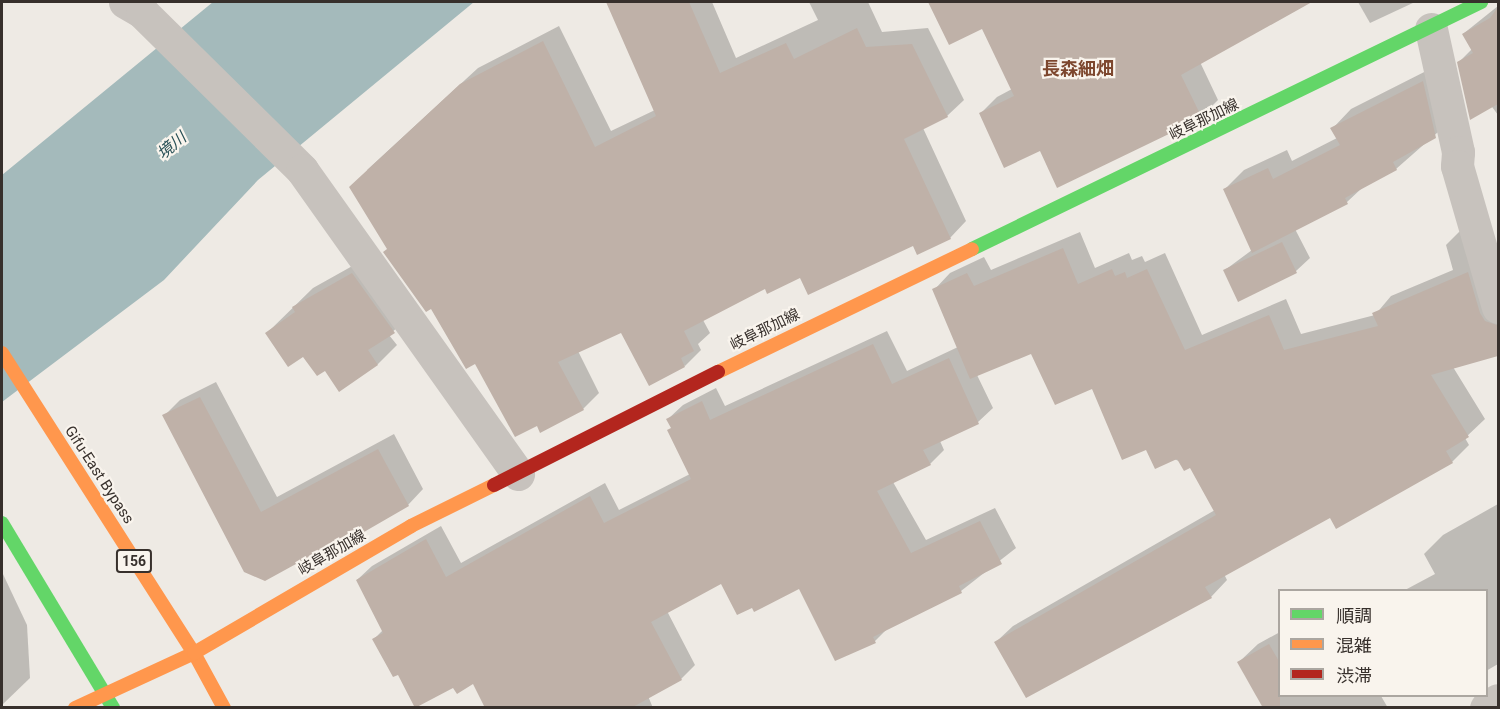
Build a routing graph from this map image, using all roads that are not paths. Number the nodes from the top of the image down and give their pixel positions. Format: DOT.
graph roads {
  1 [pos="1481,2"];
  2 [pos="143,9"];
  3 [pos="1431,29"];
  4 [pos="1498,307"];
  5 [pos="2,353"];
  6 [pos="518,474"];
  7 [pos="2,523"];
  8 [pos="194,653"];
  9 [pos="105,694"];
  10 [pos="1498,700"];
  11 [pos="75,708"];
  12 [pos="113,708"];
  13 [pos="224,708"];
  14 [pos="1485,708"];
  1 -- 3 [label="main road, 岐阜那加線"];
  2 -- 6 [label="street"];
  3 -- 4 [label="street"];
  3 -- 6 [label="main road, 岐阜那加線"];
  5 -- 8 [label="main road, Gifu-East Bypass / 156"];
  6 -- 8 [label="main road, 岐阜那加線"];
  7 -- 9 [label="main road"];
  8 -- 9 [label="main road, 岐阜那加線"];
  8 -- 13 [label="main road, Gifu-East Bypass / 156"];
  9 -- 11 [label="main road, 岐阜那加線"];
  9 -- 12 [label="main road"];
  10 -- 14 [label="street"];
}
